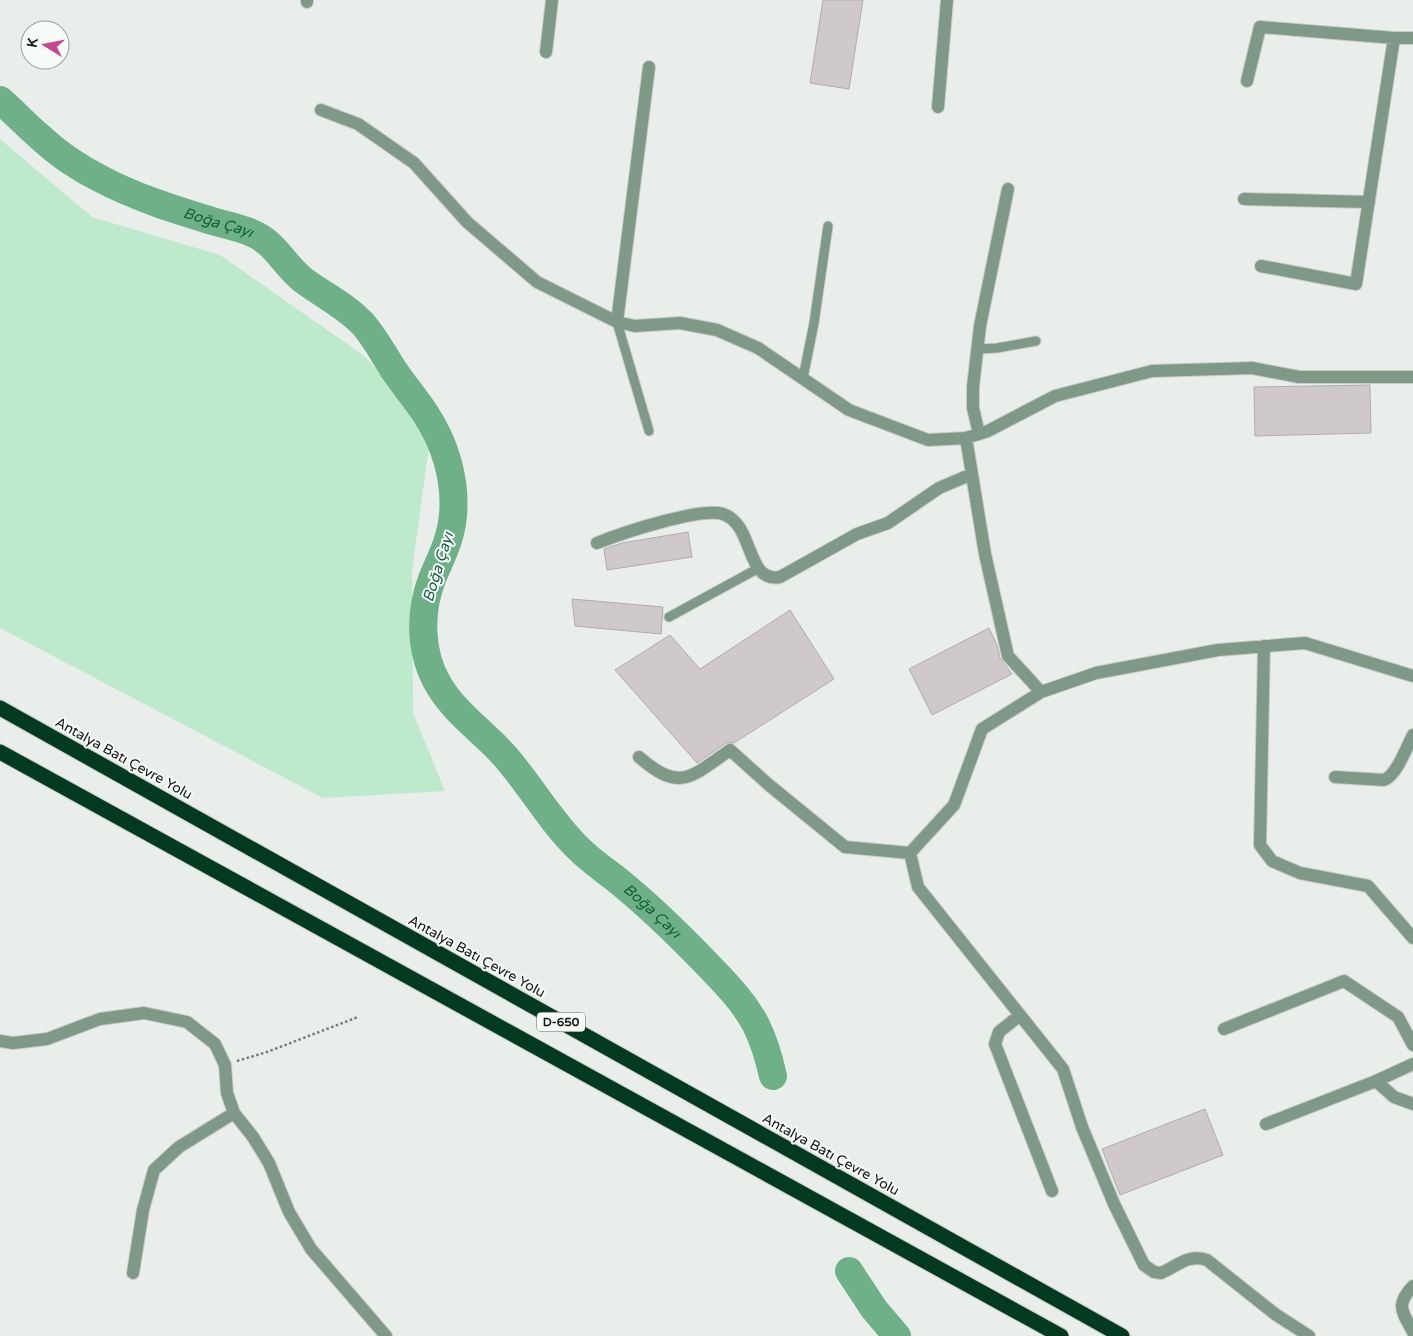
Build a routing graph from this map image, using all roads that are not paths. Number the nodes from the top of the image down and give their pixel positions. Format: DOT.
graph roads {
  1 [pos="552,0"];
  2 [pos="947,0"];
  3 [pos="1394,38"];
  4 [pos="1413,38"];
  5 [pos="546,52"];
  6 [pos="649,67"];
  7 [pos="1247,81"];
  8 [pos="938,107"];
  9 [pos="321,110"];
  10 [pos="1008,189"];
  11 [pos="1244,199"];
  12 [pos="1369,202"];
  13 [pos="828,226"];
  14 [pos="1261,266"];
  15 [pos="617,322"];
  16 [pos="1036,341"];
  17 [pos="978,349"];
  18 [pos="803,378"];
  19 [pos="1413,378"];
  20 [pos="649,431"];
  21 [pos="979,434"];
  22 [pos="966,438"];
  23 [pos="972,474"];
  24 [pos="598,543"];
  25 [pos="757,569"];
  26 [pos="669,617"];
  27 [pos="1264,646"];
  28 [pos="1413,676"];
  29 [pos="1041,692"];
  30 [pos="0,708"];
  31 [pos="1413,735"];
  32 [pos="0,752"];
  33 [pos="639,757"];
  34 [pos="1336,777"];
  35 [pos="910,853"];
  36 [pos="1413,938"];
  37 [pos="1020,1014"];
  38 [pos="1224,1029"];
  39 [pos="0,1041"];
  40 [pos="1413,1045"];
  41 [pos="1413,1064"];
  42 [pos="1376,1081"];
  43 [pos="1413,1104"];
  44 [pos="234,1113"];
  45 [pos="1266,1124"];
  46 [pos="1052,1191"];
  47 [pos="133,1273"];
  48 [pos="1413,1286"];
  49 [pos="1413,1332"];
  50 [pos="386,1336"];
  51 [pos="1061,1336"];
  52 [pos="1122,1336"];
  53 [pos="1309,1336"];
  1 -- 5 [label="street"];
  2 -- 8 [label="street"];
  3 -- 4 [label="street"];
  3 -- 7 [label="street"];
  3 -- 12 [label="street"];
  6 -- 15 [label="street"];
  9 -- 15 [label="street"];
  10 -- 17 [label="street"];
  11 -- 12 [label="street"];
  12 -- 14 [label="street"];
  13 -- 18 [label="lane"];
  15 -- 18 [label="street"];
  15 -- 20 [label="lane"];
  16 -- 17 [label="lane"];
  17 -- 21 [label="street"];
  18 -- 22 [label="street"];
  19 -- 21 [label="street"];
  21 -- 22 [label="street"];
  22 -- 23 [label="street"];
  23 -- 25 [label="street"];
  23 -- 29 [label="street"];
  24 -- 25 [label="street"];
  25 -- 26 [label="lane"];
  27 -- 28 [label="street"];
  27 -- 29 [label="street"];
  27 -- 36 [label="street"];
  29 -- 35 [label="street"];
  30 -- 52 [label="highway, Antalya Batı Çevre Yolu / D-650"];
  31 -- 34 [label="street"];
  32 -- 51 [label="highway"];
  33 -- 35 [label="street"];
  35 -- 37 [label="street"];
  37 -- 46 [label="street"];
  37 -- 53 [label="street"];
  38 -- 40 [label="street"];
  39 -- 44 [label="street"];
  41 -- 42 [label="street"];
  42 -- 43 [label="street"];
  42 -- 45 [label="street"];
  44 -- 47 [label="street"];
  44 -- 50 [label="street"];
  48 -- 49 [label="street"];
}
